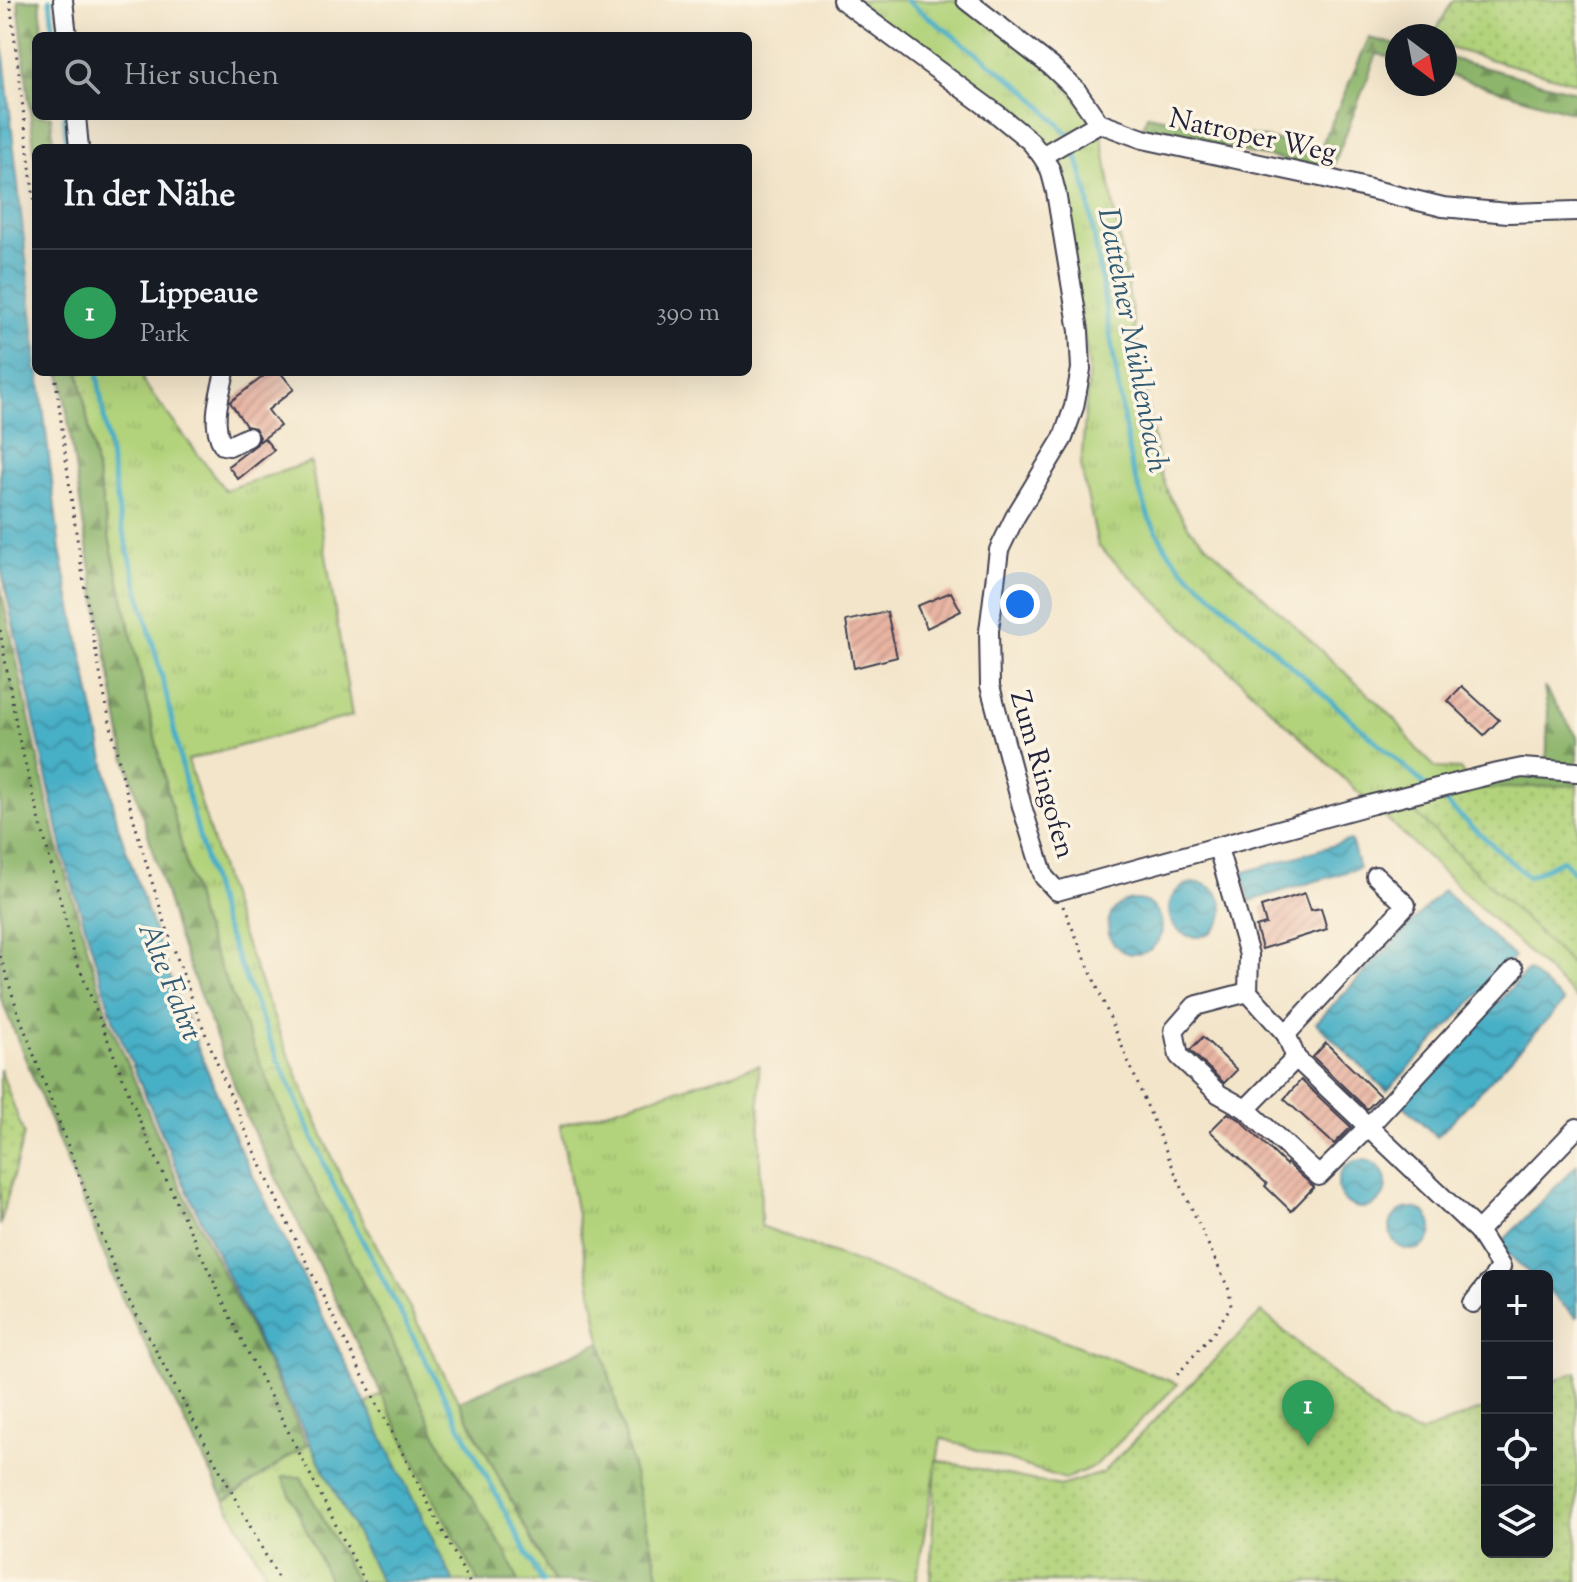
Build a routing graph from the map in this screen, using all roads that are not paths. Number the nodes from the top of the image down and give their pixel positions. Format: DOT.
graph roads {
  1 [pos="63,0"];
  2 [pos="842,0"];
  3 [pos="966,0"];
  4 [pos="67,32"];
  5 [pos="76,120"];
  6 [pos="1099,123"];
  7 [pos="79,144"];
  8 [pos="1042,156"];
  9 [pos="1577,211"];
  10 [pos="224,376"];
  11 [pos="248,437"];
  12 [pos="1577,772"];
  13 [pos="1218,848"];
  14 [pos="1376,876"];
  15 [pos="1514,970"];
  16 [pos="1248,992"];
  17 [pos="1286,1034"];
  18 [pos="1296,1058"];
  19 [pos="1246,1109"];
  20 [pos="1369,1126"];
  21 [pos="1577,1128"];
  22 [pos="1478,1231"];
  23 [pos="1499,1270"];
  24 [pos="1481,1293"];
  25 [pos="1473,1303"];
  1 -- 4 [label="street"];
  2 -- 8 [label="street"];
  3 -- 6 [label="street"];
  5 -- 7 [label="street"];
  6 -- 8 [label="street"];
  6 -- 9 [label="street, Natroper Weg"];
  8 -- 13 [label="street, Zum Ringofen"];
  10 -- 11 [label="street"];
  12 -- 13 [label="street, Zum Ringofen"];
  13 -- 16 [label="street"];
  14 -- 17 [label="street"];
  15 -- 20 [label="street"];
  16 -- 17 [label="street"];
  16 -- 19 [label="street"];
  17 -- 18 [label="street"];
  18 -- 19 [label="street"];
  18 -- 20 [label="street"];
  19 -- 20 [label="street"];
  20 -- 22 [label="street"];
  21 -- 22 [label="street"];
  22 -- 23 [label="street"];
  24 -- 25 [label="street"];
}
